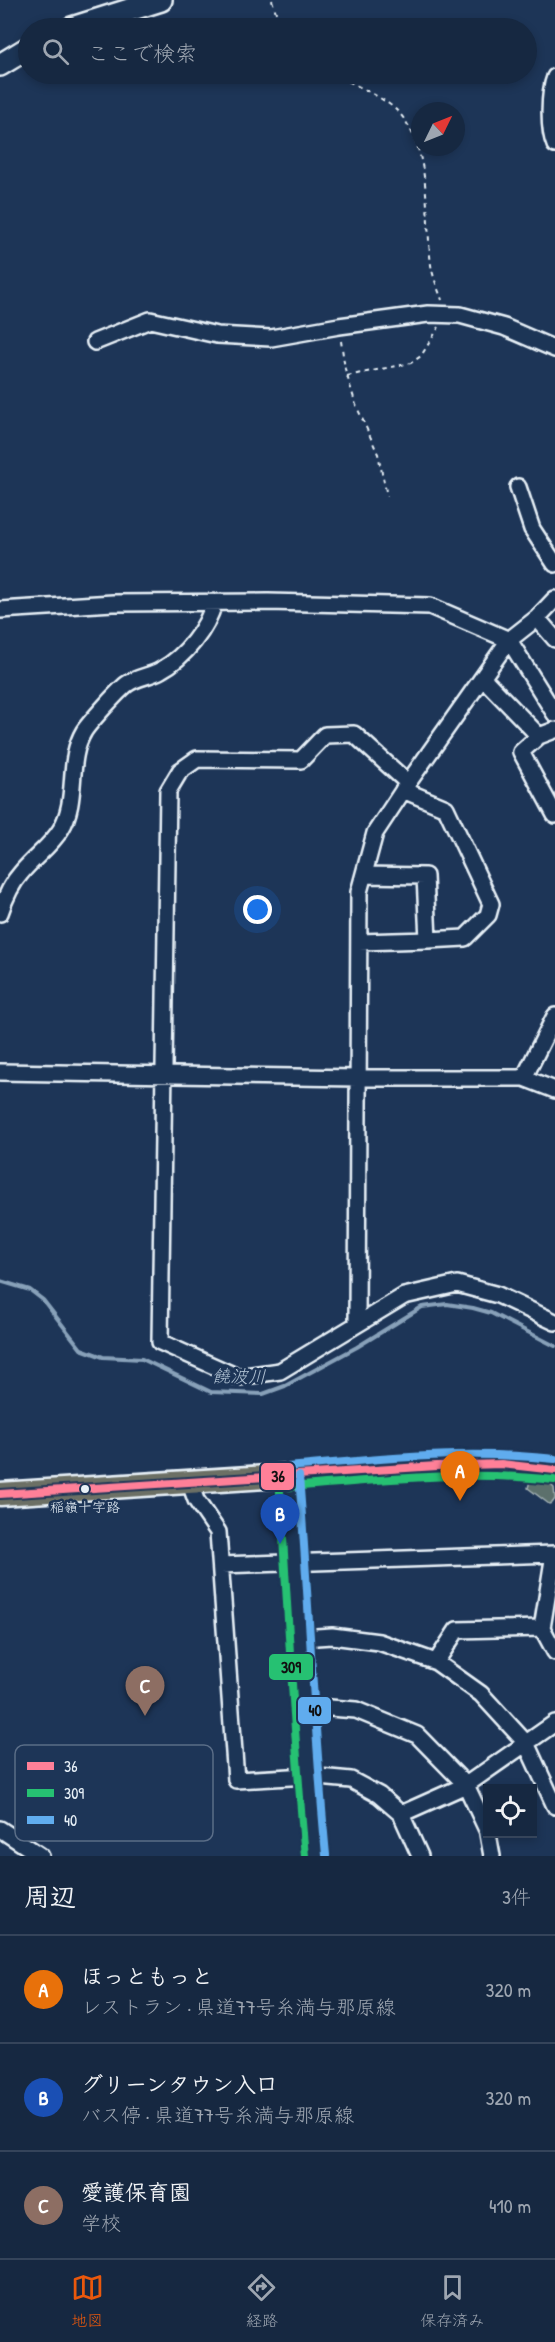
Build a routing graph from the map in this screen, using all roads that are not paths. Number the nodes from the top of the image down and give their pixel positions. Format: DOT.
graph roads {
  1 [pos="161,0"];
  2 [pos="104,18"];
  3 [pos="18,54"];
  4 [pos="0,65"];
  5 [pos="555,77"];
  6 [pos="555,145"];
  7 [pos="95,342"];
  8 [pos="555,350"];
  9 [pos="518,487"];
  10 [pos="555,564"];
  11 [pos="555,599"];
  12 [pos="214,603"];
  13 [pos="0,610"];
  14 [pos="537,618"];
  15 [pos="555,639"];
  16 [pos="509,640"];
  17 [pos="483,678"];
  18 [pos="555,714"];
  19 [pos="555,729"];
  20 [pos="539,736"];
  21 [pos="405,786"];
  22 [pos="555,815"];
  23 [pos="364,875"];
  24 [pos="0,913"];
  25 [pos="428,940"];
  26 [pos="359,942"];
  27 [pos="555,1016"];
  28 [pos="0,1072"];
  29 [pos="165,1074"];
  30 [pos="357,1078"];
  31 [pos="524,1078"];
  32 [pos="555,1090"];
  33 [pos="555,1322"];
  34 [pos="357,1324"];
  35 [pos="555,1470"];
  36 [pos="289,1477"];
  37 [pos="189,1481"];
  38 [pos="0,1494"];
  39 [pos="555,1552"];
  40 [pos="294,1564"];
  41 [pos="221,1565"];
  42 [pos="542,1628"];
  43 [pos="301,1638"];
  44 [pos="555,1652"];
  45 [pos="436,1662"];
  46 [pos="304,1706"];
  47 [pos="555,1723"];
  48 [pos="526,1743"];
  49 [pos="308,1776"];
  50 [pos="466,1785"];
  51 [pos="555,1806"];
  52 [pos="401,1814"];
  53 [pos="483,1822"];
  54 [pos="0,1829"];
  55 [pos="489,1838"];
  56 [pos="15,1839"];
  57 [pos="18,1841"];
  58 [pos="41,1856"];
  59 [pos="316,1856"];
  60 [pos="420,1856"];
  61 [pos="492,1856"];
  1 -- 2 [label="street"];
  3 -- 4 [label="street"];
  5 -- 6 [label="street"];
  7 -- 8 [label="street"];
  9 -- 10 [label="street"];
  11 -- 14 [label="street"];
  12 -- 13 [label="street"];
  12 -- 16 [label="street"];
  12 -- 24 [label="street"];
  14 -- 15 [label="street"];
  14 -- 16 [label="street"];
  16 -- 17 [label="street"];
  16 -- 18 [label="street"];
  17 -- 20 [label="street"];
  17 -- 21 [label="street"];
  19 -- 20 [label="street"];
  20 -- 22 [label="street"];
  21 -- 23 [label="street"];
  21 -- 25 [label="street"];
  21 -- 29 [label="street"];
  23 -- 25 [label="street"];
  23 -- 26 [label="street"];
  25 -- 26 [label="street"];
  26 -- 30 [label="street"];
  27 -- 31 [label="street"];
  28 -- 29 [label="street"];
  29 -- 30 [label="street"];
  29 -- 34 [label="street"];
  30 -- 31 [label="street"];
  30 -- 34 [label="street"];
  31 -- 32 [label="street"];
  33 -- 34 [label="street"];
  35 -- 36 [label="main road"];
  36 -- 37 [label="main road"];
  36 -- 40 [label="street"];
  37 -- 38 [label="main road"];
  37 -- 41 [label="street"];
  39 -- 40 [label="street"];
  39 -- 42 [label="street"];
  40 -- 41 [label="street"];
  40 -- 43 [label="street"];
  41 -- 49 [label="street"];
  42 -- 44 [label="street"];
  42 -- 45 [label="street"];
  43 -- 45 [label="street"];
  43 -- 46 [label="street"];
  45 -- 48 [label="street"];
  46 -- 49 [label="street"];
  46 -- 50 [label="street"];
  47 -- 48 [label="street"];
  48 -- 50 [label="street"];
  48 -- 51 [label="street"];
  49 -- 52 [label="street"];
  49 -- 59 [label="street"];
  50 -- 52 [label="street"];
  50 -- 53 [label="street"];
  52 -- 60 [label="street"];
  54 -- 56 [label="street"];
  55 -- 61 [label="street"];
  57 -- 58 [label="street"];
}
